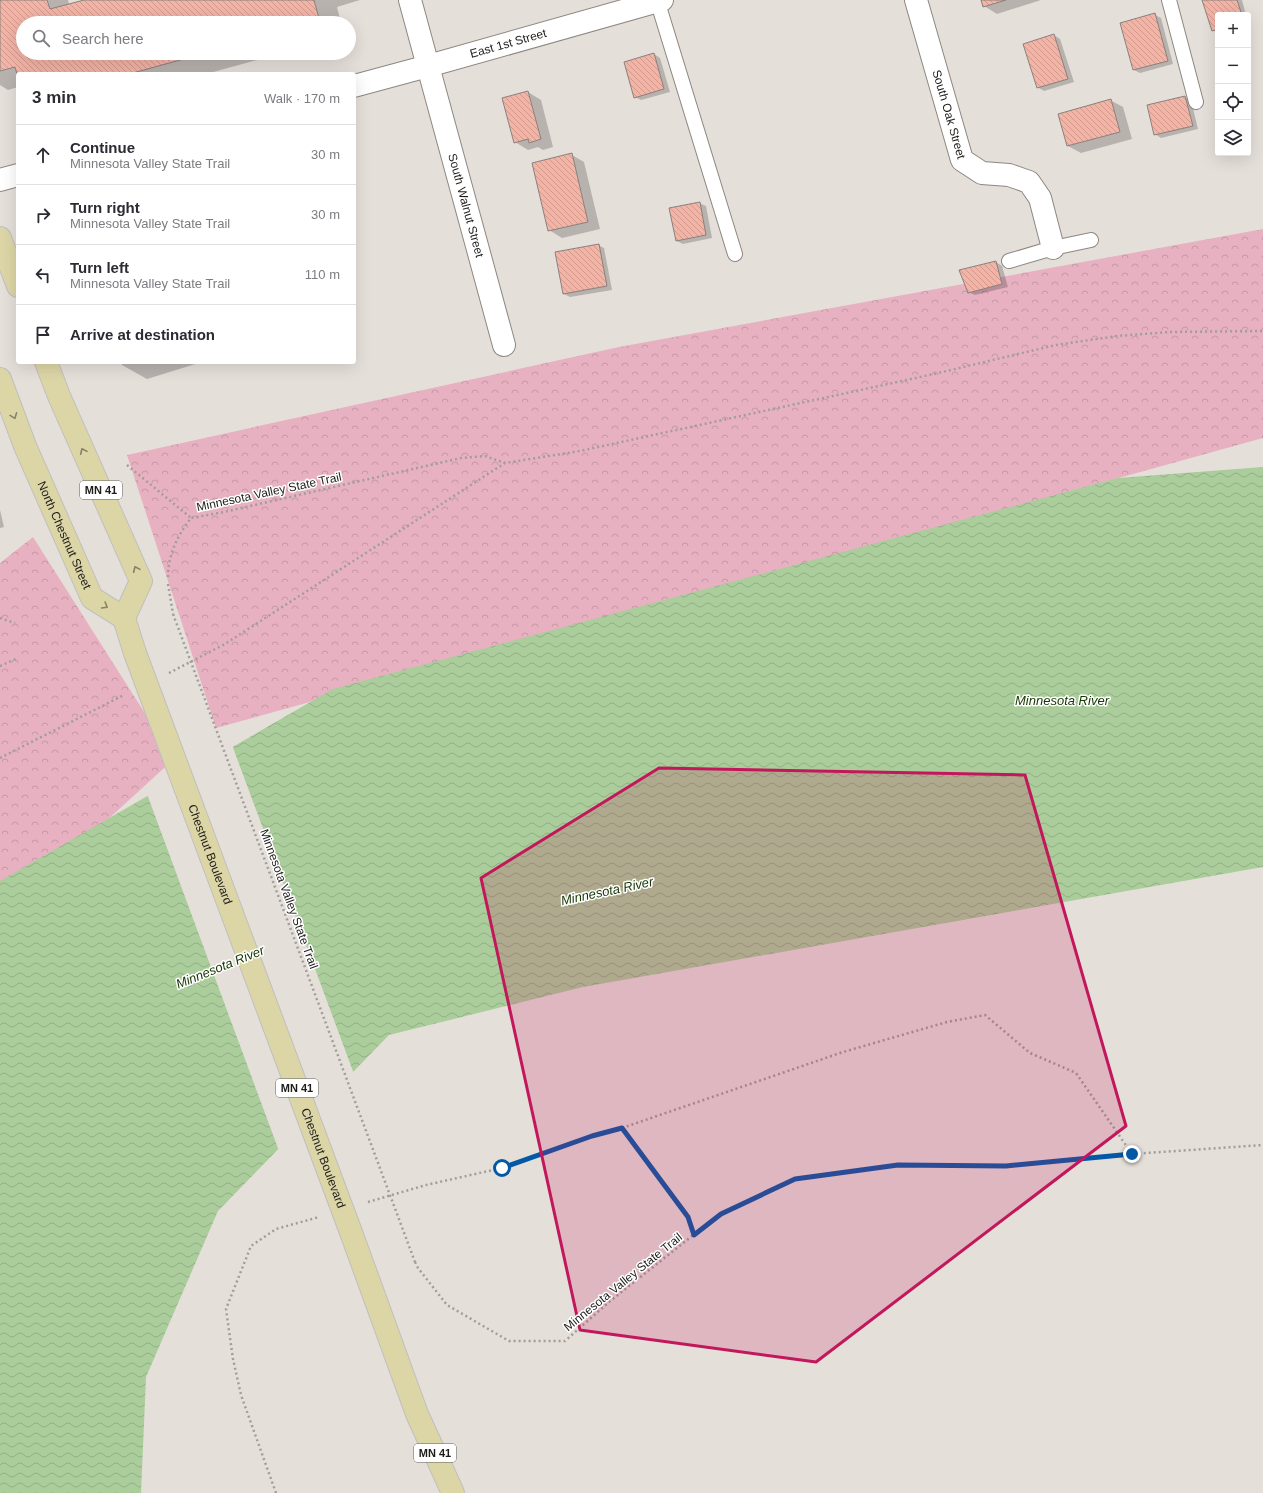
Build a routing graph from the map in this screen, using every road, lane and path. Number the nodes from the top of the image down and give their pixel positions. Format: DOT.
graph roads {
  1 [pos="410,0"];
  2 [pos="659,0"];
  3 [pos="916,0"];
  4 [pos="1169,0"];
  5 [pos="428,66"];
  6 [pos="356,85"];
  7 [pos="1196,102"];
  8 [pos="16,176"];
  9 [pos="0,180"];
  10 [pos="0,238"];
  11 [pos="1091,240"];
  12 [pos="1053,248"];
  13 [pos="735,254"];
  14 [pos="1009,261"];
  15 [pos="16,281"];
  16 [pos="1263,331"];
  17 [pos="504,345"];
  18 [pos="47,364"];
  19 [pos="0,379"];
  20 [pos="506,463"];
  21 [pos="127,464"];
  22 [pos="191,518"];
  23 [pos="0,618"];
  24 [pos="124,618"];
  25 [pos="15,623"];
  26 [pos="18,658"];
  27 [pos="0,666"];
  28 [pos="168,673"];
  29 [pos="126,694"];
  30 [pos="0,758"];
  31 [pos="622,1128"];
  32 [pos="1263,1145"];
  33 [pos="1132,1154"];
  34 [pos="426,1185"];
  35 [pos="694,1235"];
  36 [pos="252,1246"];
  37 [pos="276,1493"];
  38 [pos="453,1493"];
  1 -- 5 [label="street, South Walnut Street"];
  2 -- 5 [label="street, East 1st Street"];
  2 -- 13 [label="lane"];
  3 -- 12 [label="street, South Oak Street"];
  4 -- 7 [label="lane"];
  5 -- 6 [label="street, East 1st Street"];
  5 -- 17 [label="street, South Walnut Street"];
  8 -- 9 [label="street"];
  10 -- 15 [label="main road"];
  11 -- 12 [label="lane"];
  12 -- 14 [label="lane"];
  16 -- 20 [label="path"];
  24 -- 18 [label="main road, MN 41, one-way"];
  19 -- 24 [label="main road, North Chestnut Street, one-way"];
  20 -- 22 [label="path, Minnesota Valley State Trail"];
  20 -- 28 [label="path"];
  21 -- 22 [label="path"];
  22 -- 35 [label="path, Minnesota Valley State Trail, bridge"];
  23 -- 25 [label="path"];
  24 -- 38 [label="main road, Chestnut Boulevard / MN 41, bridge"];
  26 -- 27 [label="path"];
  29 -- 30 [label="path"];
  31 -- 33 [label="path"];
  31 -- 34 [label="path"];
  31 -- 35 [label="path, Minnesota Valley State Trail"];
  32 -- 33 [label="path, Minnesota Valley State Trail"];
  33 -- 35 [label="path, Minnesota Valley State Trail"];
  36 -- 37 [label="path"];
}
